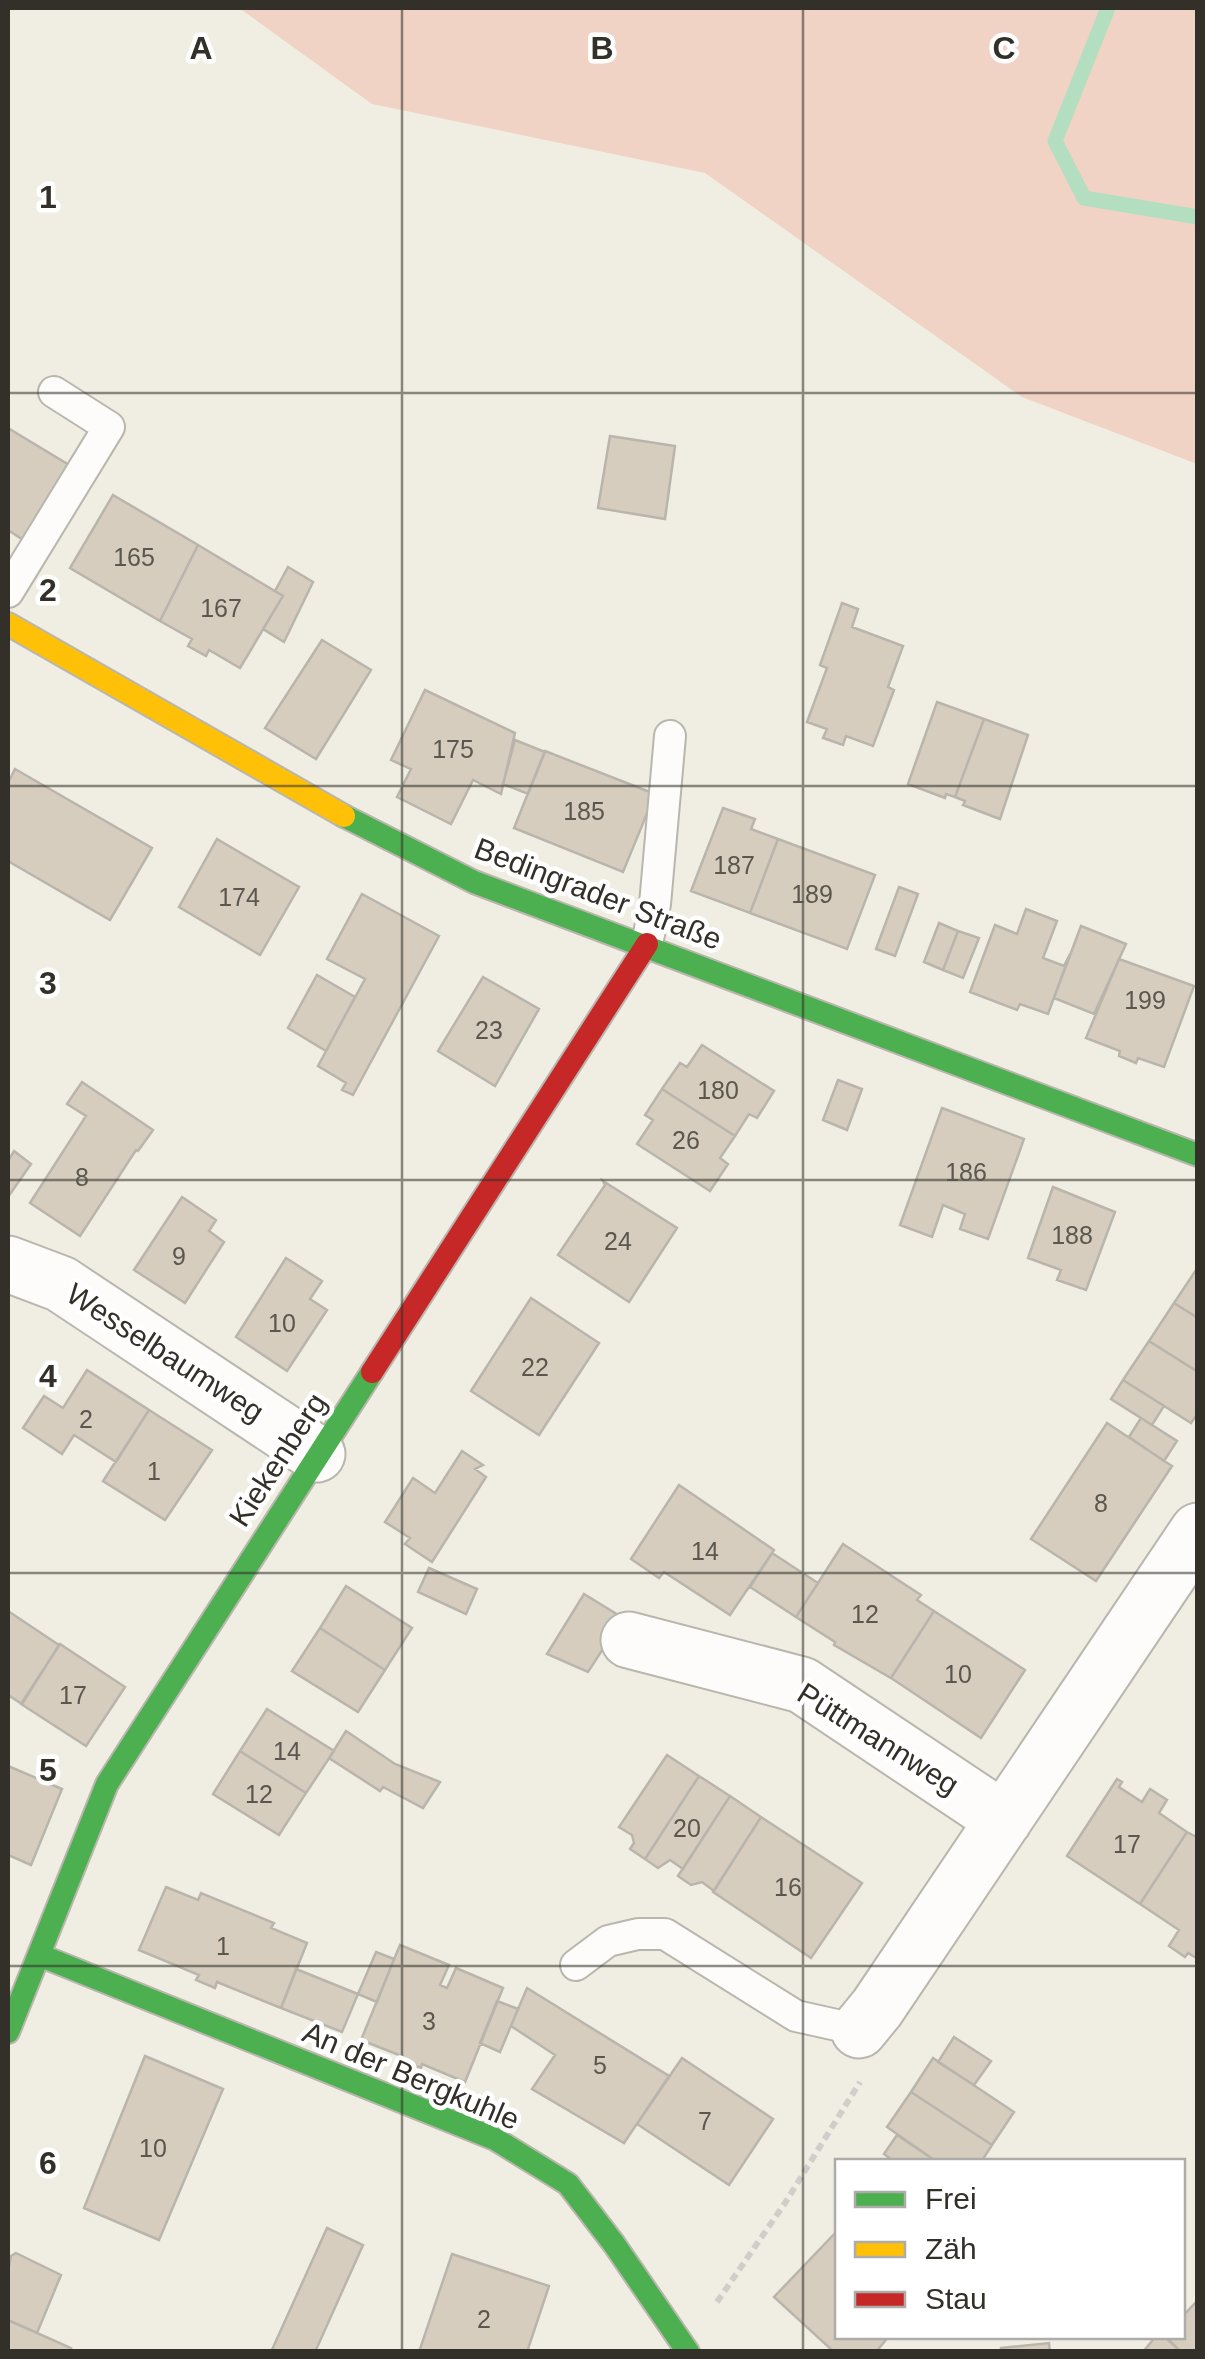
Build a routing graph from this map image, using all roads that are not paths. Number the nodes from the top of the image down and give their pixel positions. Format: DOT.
graph roads {
  1 [pos="54,392"];
  2 [pos="8,592"];
  3 [pos="8,624"];
  4 [pos="670,736"];
  5 [pos="646,944"];
  6 [pos="1198,1155"];
  7 [pos="8,1264"];
  8 [pos="317,1454"];
  9 [pos="1198,1532"];
  10 [pos="629,1640"];
  11 [pos="1004,1820"];
  12 [pos="39,1955"];
  13 [pos="576,1965"];
  14 [pos="868,2019"];
  15 [pos="8,2032"];
  16 [pos="685,2351"];
  1 -- 2 [label="lane"];
  3 -- 5 [label="street, Bedingrader Straße"];
  4 -- 5 [label="lane"];
  5 -- 6 [label="street, Bedingrader Straße"];
  5 -- 8 [label="street, Kiekenberg"];
  7 -- 8 [label="street, Wesselbaumweg"];
  8 -- 12 [label="street, Kiekenberg"];
  9 -- 11 [label="street"];
  10 -- 11 [label="street, Püttmannweg"];
  11 -- 14 [label="street"];
  12 -- 15 [label="street, Kiekenberg"];
  12 -- 16 [label="street, An der Bergkuhle"];
  13 -- 14 [label="lane"];
}
